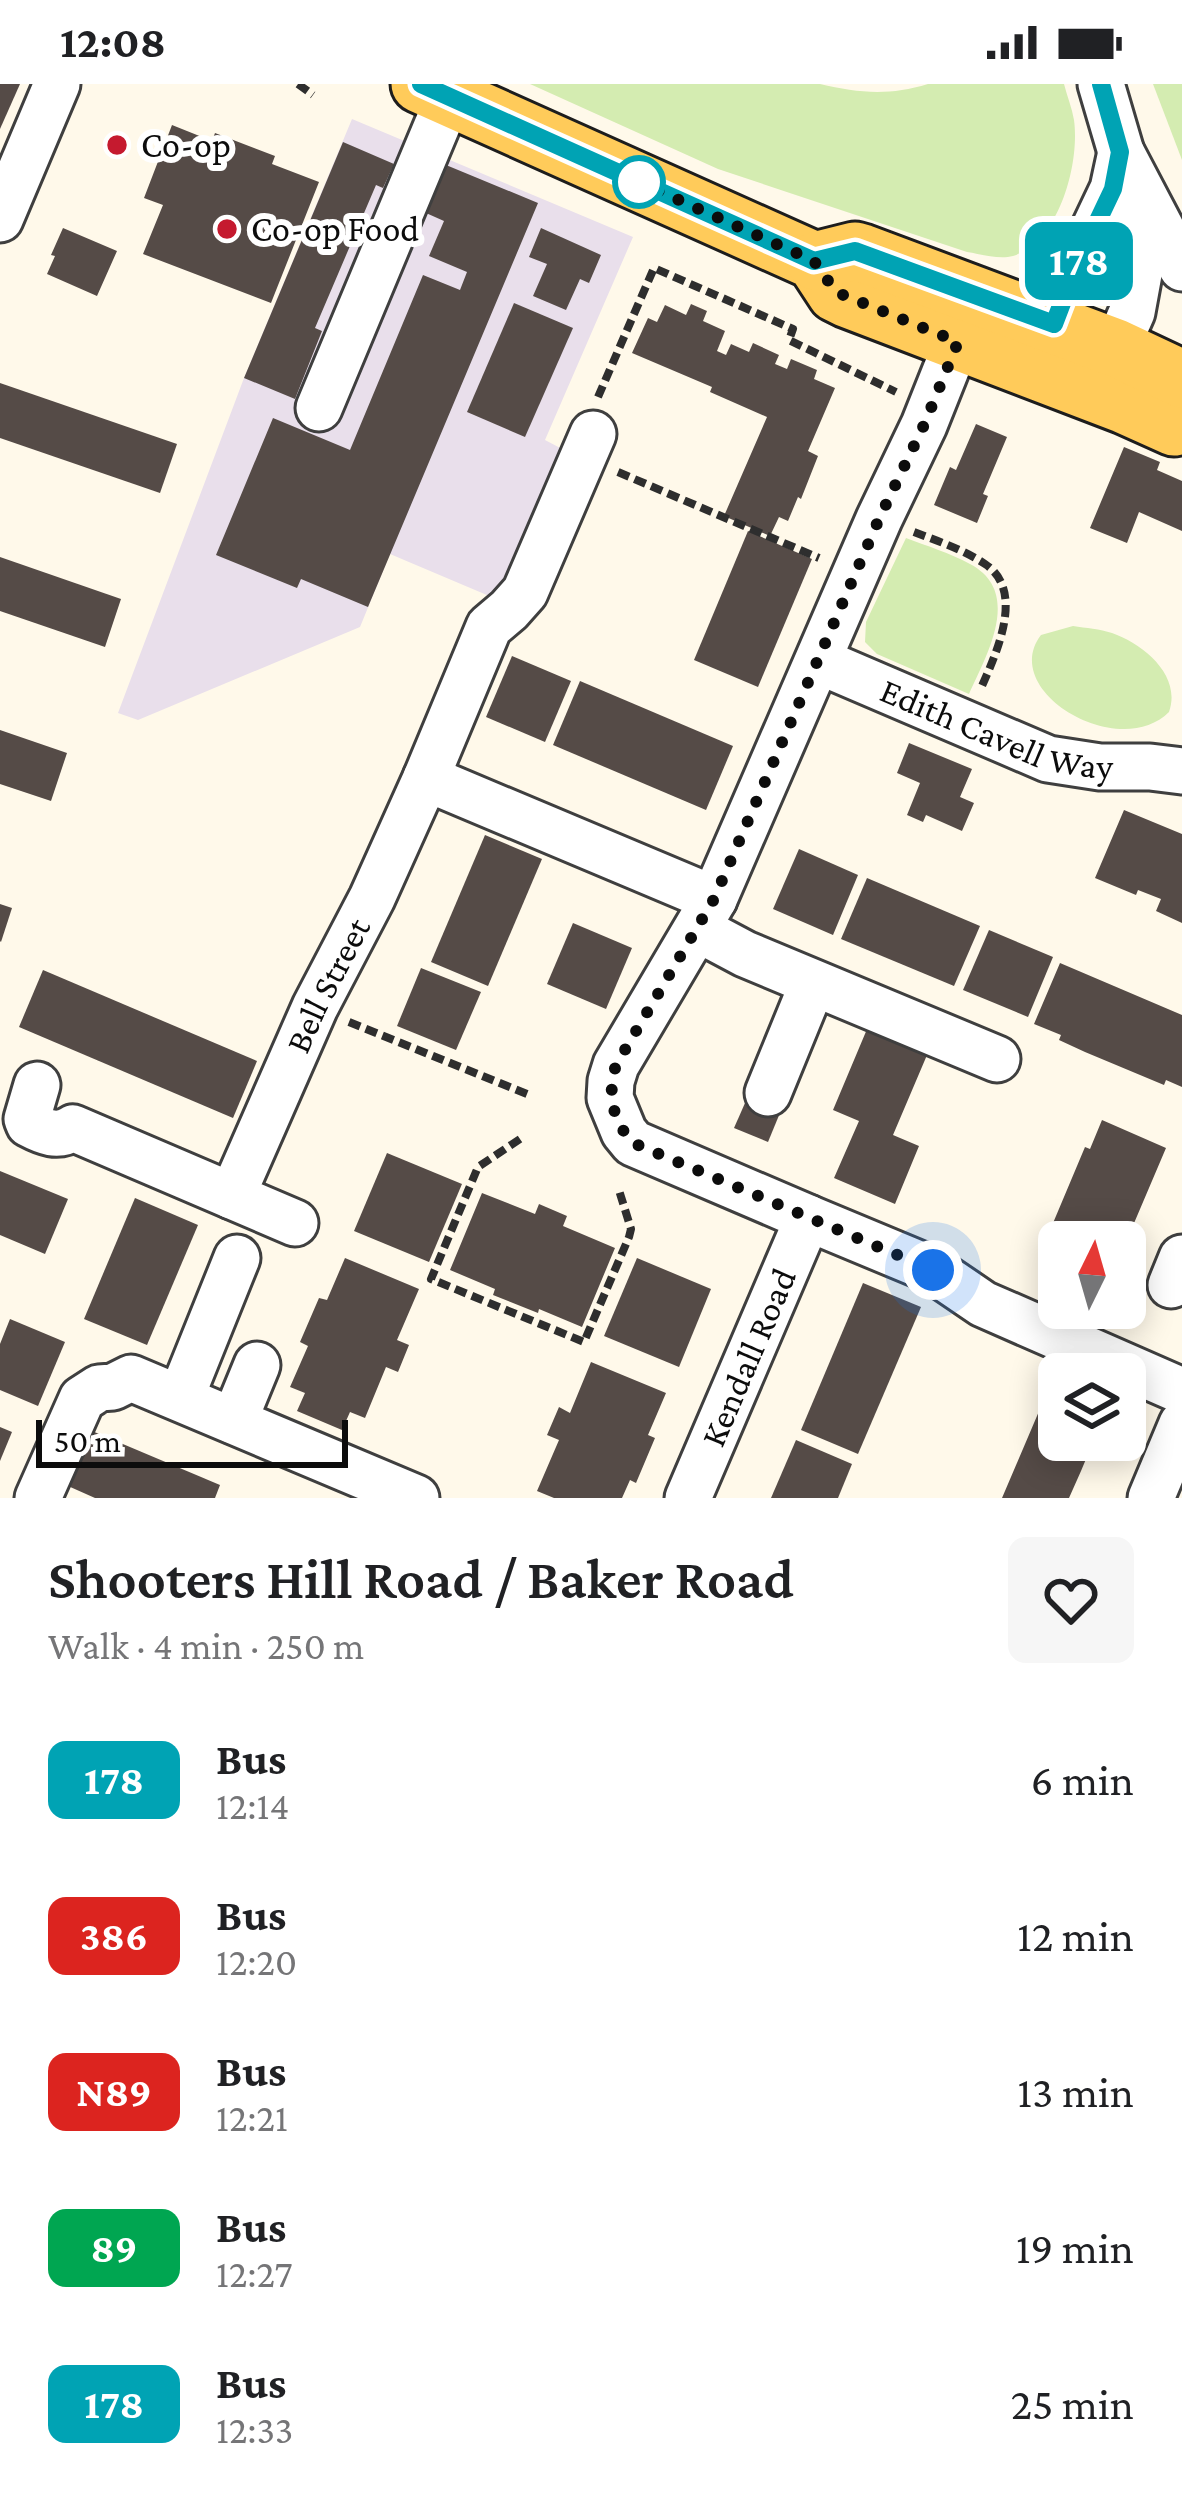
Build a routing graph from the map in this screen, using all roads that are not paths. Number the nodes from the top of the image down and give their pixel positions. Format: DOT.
graph roads {
  1 [pos="57,84"];
  2 [pos="1101,84"];
  3 [pos="435,91"];
  4 [pos="1120,152"];
  5 [pos="1145,200"];
  6 [pos="0,219"];
  7 [pos="1182,268"];
  8 [pos="966,319"];
  9 [pos="1054,324"];
  10 [pos="1107,371"];
  11 [pos="1182,379"];
  12 [pos="319,408"];
  13 [pos="1182,425"];
  14 [pos="588,446"];
  15 [pos="819,662"];
  16 [pos="1182,771"];
  17 [pos="426,778"];
  18 [pos="706,914"];
  19 [pos="813,983"];
  20 [pos="998,1059"];
  21 [pos="37,1084"];
  22 [pos="768,1093"];
  23 [pos="232,1196"];
  24 [pos="808,1218"];
  25 [pos="295,1223"];
  26 [pos="237,1258"];
  27 [pos="257,1365"];
  28 [pos="1182,1391"];
  29 [pos="181,1397"];
  30 [pos="234,1421"];
  31 [pos="1182,1424"];
  32 [pos="38,1498"];
  33 [pos="416,1498"];
  34 [pos="688,1498"];
  35 [pos="1151,1498"];
  1 -- 6 [label="street"];
  2 -- 4 [label="street"];
  3 -- 8 [label="main road"];
  3 -- 12 [label="street"];
  4 -- 5 [label="street"];
  4 -- 9 [label="street"];
  5 -- 7 [label="street"];
  5 -- 10 [label="street"];
  8 -- 9 [label="main road"];
  8 -- 10 [label="main road"];
  8 -- 15 [label="street"];
  9 -- 10 [label="main road"];
  10 -- 11 [label="main road"];
  10 -- 13 [label="main road"];
  14 -- 17 [label="street, Bell Street"];
  15 -- 16 [label="street, Edith Cavell Way"];
  15 -- 18 [label="street"];
  17 -- 18 [label="street"];
  17 -- 23 [label="street, Bell Street"];
  18 -- 19 [label="street"];
  18 -- 24 [label="street"];
  19 -- 20 [label="street"];
  19 -- 22 [label="street"];
  21 -- 23 [label="street"];
  23 -- 25 [label="street"];
  24 -- 28 [label="street"];
  24 -- 34 [label="street, Kendall Road"];
  26 -- 29 [label="street"];
  27 -- 30 [label="street"];
  29 -- 30 [label="street"];
  29 -- 32 [label="street"];
  30 -- 33 [label="street"];
  31 -- 35 [label="street"];
}
